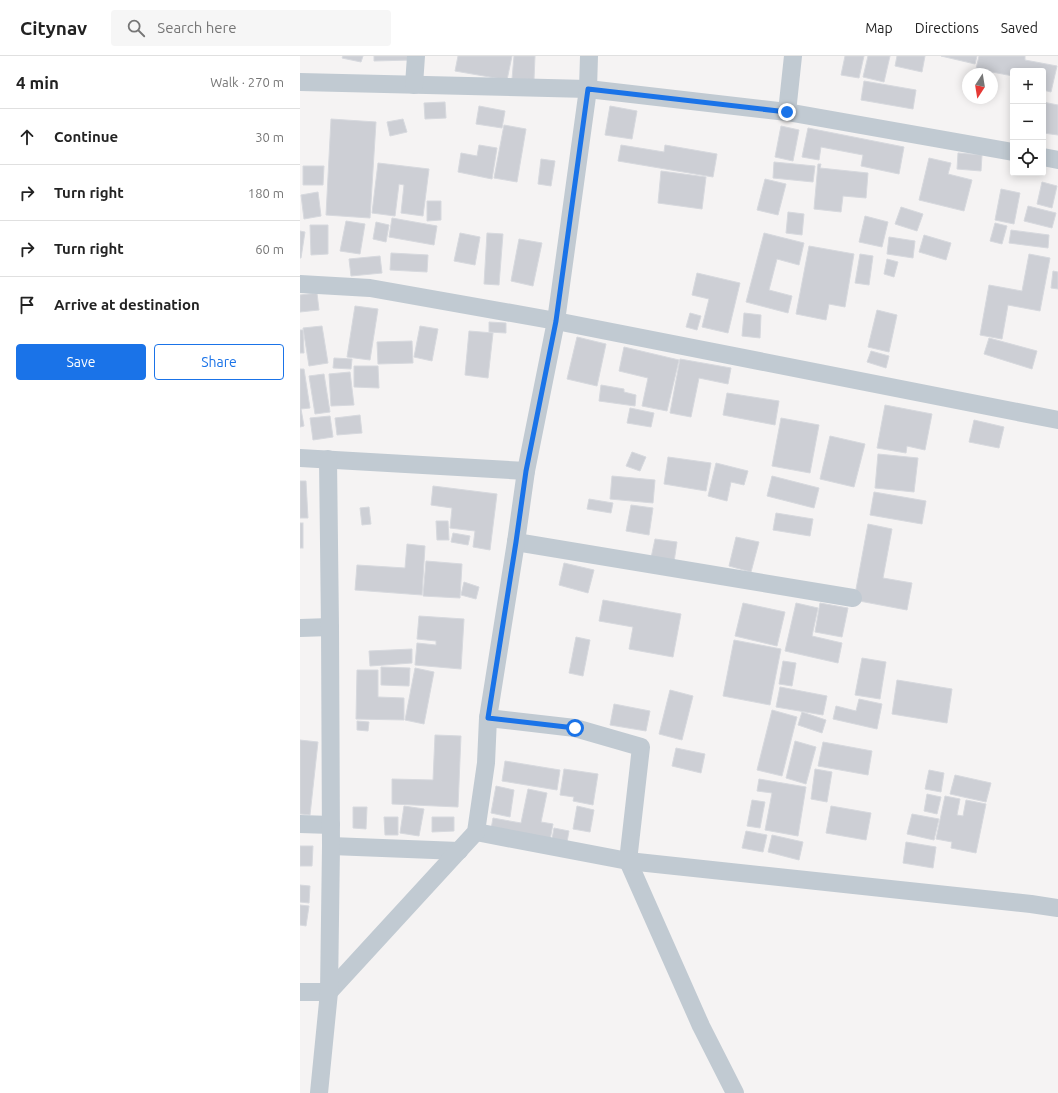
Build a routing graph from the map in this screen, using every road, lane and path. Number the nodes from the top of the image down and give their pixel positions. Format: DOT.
graph roads {
  1 [pos="416,56"];
  2 [pos="589,56"];
  3 [pos="793,56"];
  4 [pos="300,82"];
  5 [pos="414,85"];
  6 [pos="588,89"];
  7 [pos="787,112"];
  8 [pos="1010,151"];
  9 [pos="1046,158"];
  10 [pos="1058,160"];
  11 [pos="300,284"];
  12 [pos="556,321"];
  13 [pos="1058,420"];
  14 [pos="300,458"];
  15 [pos="328,459"];
  16 [pos="526,471"];
  17 [pos="516,542"];
  18 [pos="853,598"];
  19 [pos="330,627"];
  20 [pos="300,628"];
  21 [pos="488,718"];
  22 [pos="300,824"];
  23 [pos="331,825"];
  24 [pos="476,832"];
  25 [pos="331,846"];
  26 [pos="459,851"];
  27 [pos="628,861"];
  28 [pos="1058,908"];
  29 [pos="300,992"];
  30 [pos="329,992"];
  31 [pos="319,1093"];
  32 [pos="735,1093"];
  1 -- 5 [label="street"];
  2 -- 6 [label="street"];
  3 -- 7 [label="street"];
  4 -- 5 [label="street"];
  5 -- 6 [label="street"];
  6 -- 7 [label="street"];
  6 -- 12 [label="street"];
  7 -- 8 [label="street"];
  9 -- 10 [label="street"];
  11 -- 12 [label="street"];
  12 -- 13 [label="street"];
  12 -- 16 [label="street"];
  14 -- 15 [label="street"];
  15 -- 16 [label="street"];
  15 -- 19 [label="street"];
  16 -- 17 [label="street"];
  17 -- 18 [label="street"];
  17 -- 21 [label="street"];
  19 -- 20 [label="street"];
  19 -- 23 [label="street"];
  21 -- 24 [label="street"];
  21 -- 27 [label="street"];
  22 -- 23 [label="street"];
  23 -- 25 [label="street"];
  24 -- 26 [label="street"];
  24 -- 27 [label="street"];
  25 -- 26 [label="street"];
  25 -- 30 [label="street"];
  26 -- 30 [label="street"];
  27 -- 28 [label="street"];
  27 -- 32 [label="street"];
  29 -- 30 [label="street"];
  30 -- 31 [label="street"];
}
